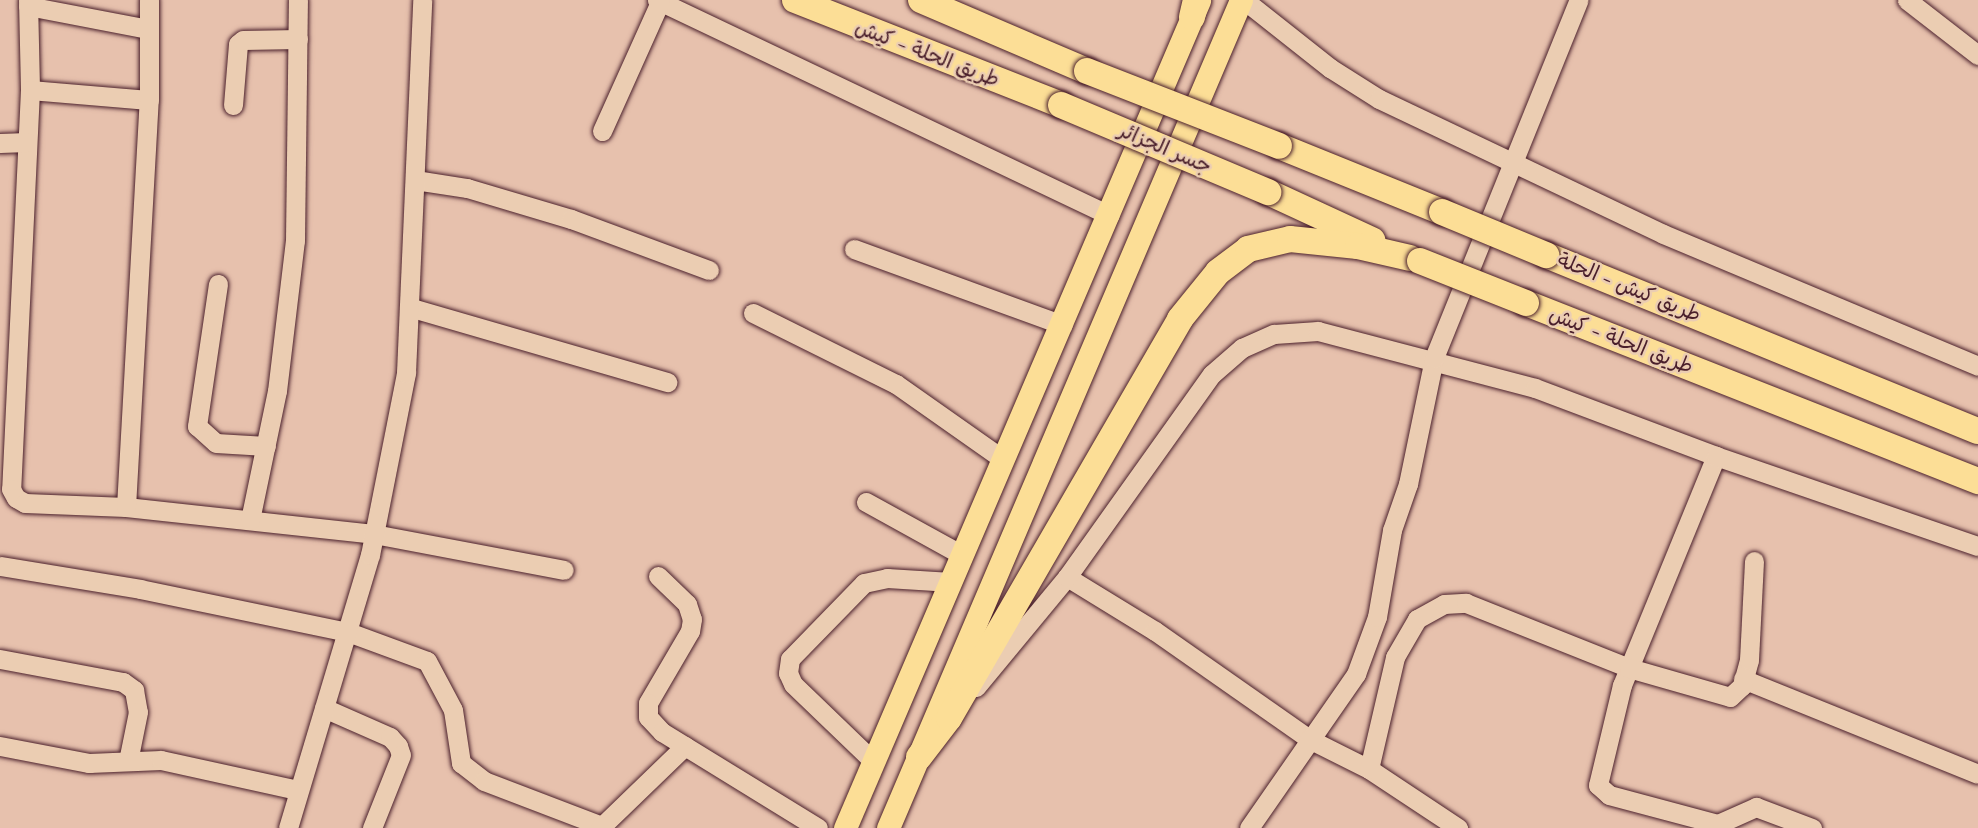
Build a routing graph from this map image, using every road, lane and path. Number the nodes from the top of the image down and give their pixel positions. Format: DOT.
graph roads {
  1 [pos="149,0"];
  2 [pos="299,0"];
  3 [pos="422,0"];
  4 [pos="795,0"];
  5 [pos="921,0"];
  6 [pos="966,0"];
  7 [pos="1243,0"];
  8 [pos="1579,0"];
  9 [pos="1907,0"];
  10 [pos="658,1"];
  11 [pos="28,3"];
  12 [pos="1195,6"];
  13 [pos="149,29"];
  14 [pos="298,39"];
  15 [pos="1978,55"];
  16 [pos="1054,57"];
  17 [pos="30,90"];
  18 [pos="149,100"];
  19 [pos="233,105"];
  20 [pos="1061,105"];
  21 [pos="602,131"];
  22 [pos="27,142"];
  23 [pos="0,143"];
  24 [pos="1279,146"];
  25 [pos="1514,165"];
  26 [pos="415,180"];
  27 [pos="1268,192"];
  28 [pos="1109,215"];
  29 [pos="855,249"];
  30 [pos="1415,260"];
  31 [pos="709,270"];
  32 [pos="218,284"];
  33 [pos="412,309"];
  34 [pos="753,313"];
  35 [pos="1063,325"];
  36 [pos="1434,358"];
  37 [pos="1978,365"];
  38 [pos="667,382"];
  39 [pos="1978,430"];
  40 [pos="266,446"];
  41 [pos="1716,456"];
  42 [pos="1003,460"];
  43 [pos="1978,481"];
  44 [pos="866,502"];
  45 [pos="126,507"];
  46 [pos="250,520"];
  47 [pos="374,534"];
  48 [pos="1978,547"];
  49 [pos="962,555"];
  50 [pos="1754,561"];
  51 [pos="0,566"];
  52 [pos="564,570"];
  53 [pos="658,576"];
  54 [pos="1067,577"];
  55 [pos="951,582"];
  56 [pos="348,632"];
  57 [pos="0,659"];
  58 [pos="1629,668"];
  59 [pos="1744,679"];
  60 [pos="324,708"];
  61 [pos="949,718"];
  62 [pos="1309,739"];
  63 [pos="0,746"];
  64 [pos="685,746"];
  65 [pos="919,757"];
  66 [pos="128,761"];
  67 [pos="874,761"];
  68 [pos="1368,769"];
  69 [pos="1978,774"];
  70 [pos="297,790"];
  71 [pos="601,827"];
  72 [pos="288,828"];
  73 [pos="372,828"];
  74 [pos="818,828"];
  75 [pos="845,828"];
  76 [pos="888,828"];
  77 [pos="1249,828"];
  78 [pos="1458,828"];
  79 [pos="1812,828"];
  1 -- 13 [label="street"];
  2 -- 14 [label="street"];
  3 -- 26 [label="street"];
  4 -- 20 [label="highway, طريق الحلة - كيش"];
  5 -- 16 [label="highway"];
  6 -- 16 [label="highway"];
  7 -- 25 [label="street"];
  7 -- 65 [label="main road"];
  8 -- 25 [label="street"];
  9 -- 15 [label="street"];
  10 -- 21 [label="street"];
  10 -- 28 [label="street"];
  11 -- 13 [label="street"];
  11 -- 17 [label="street"];
  12 -- 28 [label="main road"];
  13 -- 18 [label="street"];
  14 -- 19 [label="street"];
  14 -- 40 [label="street"];
  16 -- 24 [label="highway, جسر الجزائر, bridge"];
  17 -- 18 [label="street"];
  17 -- 22 [label="street"];
  18 -- 45 [label="street"];
  20 -- 27 [label="highway, جسر الجزائر, bridge"];
  22 -- 23 [label="street"];
  22 -- 45 [label="street"];
  24 -- 39 [label="highway, طريق كيش - الحلة, bridge"];
  25 -- 36 [label="street"];
  25 -- 37 [label="street"];
  26 -- 31 [label="street"];
  26 -- 33 [label="street"];
  27 -- 30 [label="highway, طريق الحلة - كيش"];
  28 -- 35 [label="main road"];
  29 -- 35 [label="street"];
  30 -- 43 [label="highway, طريق الحلة - كيش, bridge"];
  30 -- 61 [label="highway"];
  32 -- 40 [label="street"];
  33 -- 38 [label="street"];
  33 -- 47 [label="street"];
  34 -- 42 [label="street"];
  35 -- 42 [label="main road"];
  36 -- 41 [label="street"];
  36 -- 54 [label="street"];
  36 -- 62 [label="street"];
  40 -- 46 [label="street"];
  41 -- 48 [label="street"];
  41 -- 58 [label="street"];
  42 -- 49 [label="main road"];
  44 -- 49 [label="street"];
  45 -- 46 [label="street"];
  46 -- 47 [label="street"];
  47 -- 52 [label="street"];
  47 -- 56 [label="street"];
  49 -- 55 [label="main road"];
  50 -- 59 [label="street"];
  51 -- 56 [label="street"];
  53 -- 64 [label="street"];
  54 -- 61 [label="street"];
  54 -- 62 [label="street"];
  55 -- 67 [label="main road"];
  55 -- 67 [label="street"];
  56 -- 60 [label="street"];
  56 -- 71 [label="street"];
  57 -- 66 [label="street"];
  58 -- 59 [label="street"];
  58 -- 68 [label="street"];
  58 -- 79 [label="street"];
  59 -- 69 [label="street"];
  60 -- 70 [label="street"];
  60 -- 73 [label="street"];
  61 -- 65 [label="highway"];
  62 -- 68 [label="street"];
  62 -- 77 [label="street"];
  63 -- 66 [label="street"];
  64 -- 71 [label="street"];
  64 -- 74 [label="street"];
  65 -- 76 [label="main road"];
  66 -- 70 [label="street"];
  67 -- 75 [label="main road"];
  68 -- 78 [label="street"];
  70 -- 72 [label="street"];
}
